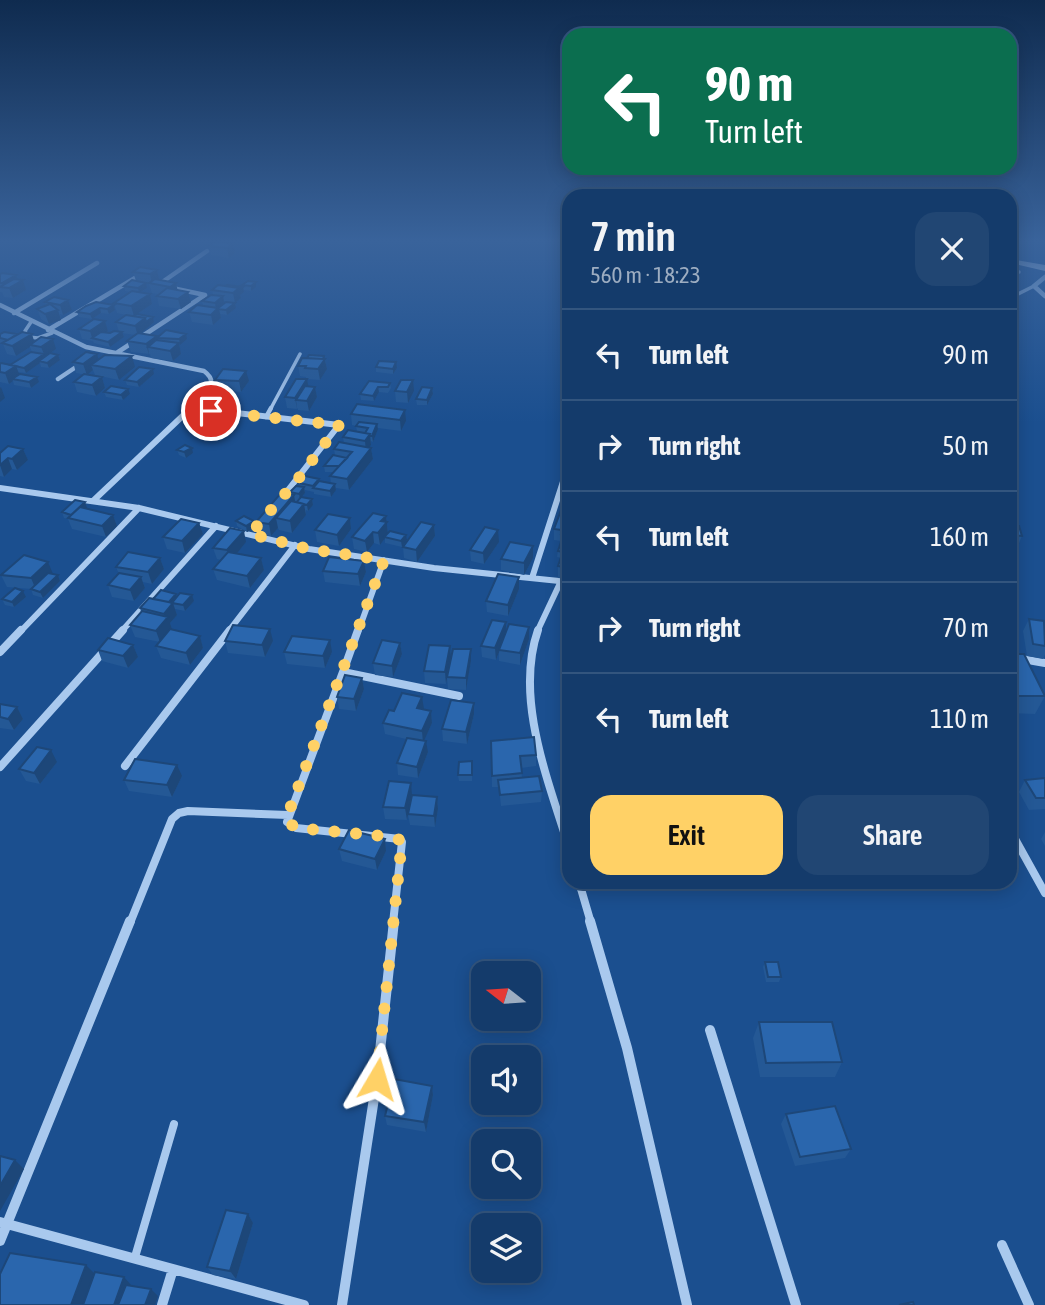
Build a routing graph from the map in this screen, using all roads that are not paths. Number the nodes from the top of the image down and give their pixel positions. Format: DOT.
graph roads {
  1 [pos="34,301"];
  2 [pos="100,301"];
  3 [pos="196,301"];
  4 [pos="0,305"];
  5 [pos="14,313"];
  6 [pos="31,322"];
  7 [pos="52,333"];
  8 [pos="47,342"];
  9 [pos="100,351"];
  10 [pos="114,354"];
  11 [pos="300,354"];
  12 [pos="58,379"];
  13 [pos="192,408"];
  14 [pos="266,417"];
  15 [pos="562,485"];
  16 [pos="0,488"];
  17 [pos="94,499"];
  18 [pos="274,507"];
  19 [pos="139,508"];
  20 [pos="258,525"];
  21 [pos="216,526"];
  22 [pos="250,534"];
  23 [pos="295,545"];
  24 [pos="384,560"];
  25 [pos="532,578"];
  26 [pos="562,581"];
  27 [pos="562,587"];
  28 [pos="0,652"];
  29 [pos="1017,658"];
  30 [pos="1045,663"];
  31 [pos="343,672"];
  32 [pos="459,696"];
  33 [pos="125,765"];
  34 [pos="0,767"];
  35 [pos="288,815"];
  36 [pos="562,825"];
  37 [pos="1017,843"];
  38 [pos="581,889"];
  39 [pos="1045,894"];
  40 [pos="710,1030"];
  41 [pos="174,1124"];
  42 [pos="3,1223"];
  43 [pos="0,1241"];
  44 [pos="1002,1245"];
  45 [pos="135,1257"];
  46 [pos="173,1269"];
  47 [pos="162,1305"];
  48 [pos="304,1305"];
  49 [pos="342,1305"];
  50 [pos="687,1305"];
  51 [pos="796,1305"];
  52 [pos="1029,1305"];
  1 -- 5 [label="street"];
  2 -- 7 [label="street"];
  3 -- 10 [label="street"];
  4 -- 5 [label="street"];
  5 -- 6 [label="street"];
  6 -- 7 [label="street"];
  6 -- 7 [label="lane"];
  7 -- 8 [label="street"];
  7 -- 9 [label="street"];
  9 -- 10 [label="street"];
  9 -- 12 [label="street"];
  10 -- 13 [label="street"];
  11 -- 14 [label="lane"];
  13 -- 14 [label="street"];
  13 -- 17 [label="street"];
  14 -- 18 [label="street"];
  15 -- 25 [label="street"];
  16 -- 17 [label="street"];
  17 -- 19 [label="street"];
  19 -- 21 [label="street"];
  19 -- 28 [label="street"];
  20 -- 22 [label="street"];
  21 -- 22 [label="street"];
  21 -- 34 [label="street"];
  22 -- 23 [label="street"];
  23 -- 24 [label="street"];
  23 -- 33 [label="street"];
  24 -- 25 [label="street"];
  24 -- 31 [label="street"];
  25 -- 26 [label="street"];
  27 -- 36 [label="street"];
  29 -- 30 [label="street"];
  31 -- 32 [label="street"];
  31 -- 35 [label="street"];
  35 -- 42 [label="street"];
  35 -- 49 [label="street"];
  37 -- 39 [label="street"];
  38 -- 50 [label="street"];
  40 -- 51 [label="street"];
  41 -- 45 [label="lane"];
  42 -- 43 [label="street"];
  42 -- 45 [label="street"];
  44 -- 52 [label="street"];
  45 -- 46 [label="street"];
  46 -- 47 [label="street"];
  46 -- 48 [label="street"];
}
